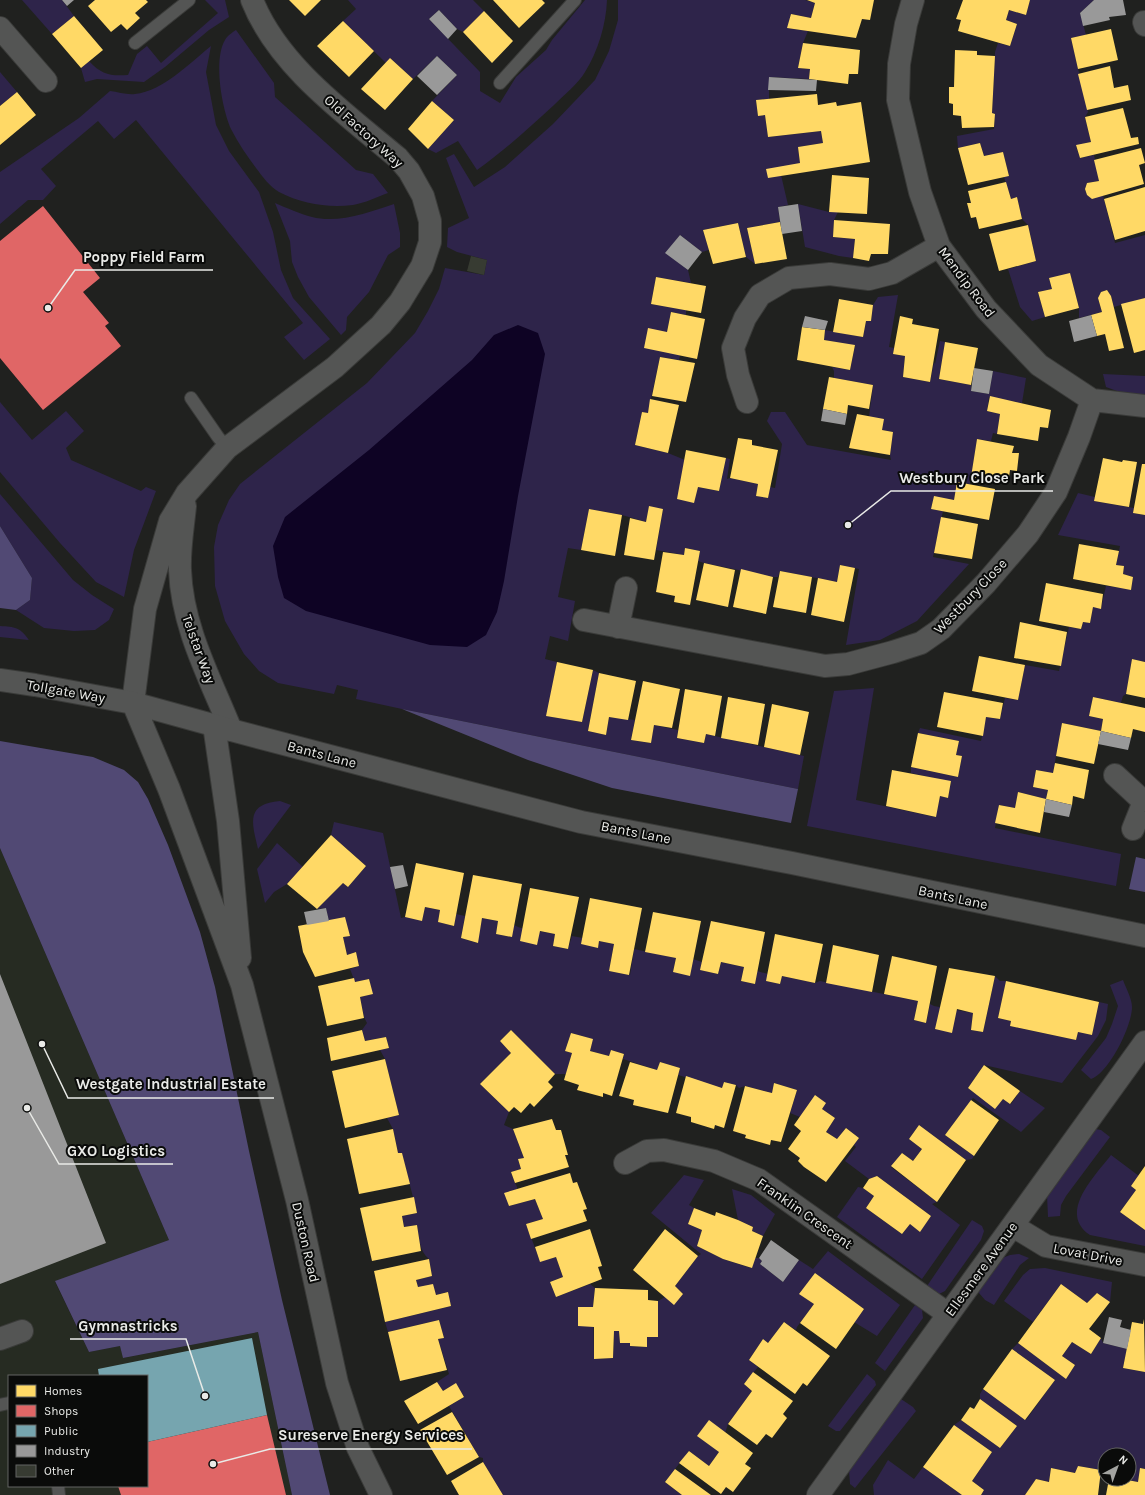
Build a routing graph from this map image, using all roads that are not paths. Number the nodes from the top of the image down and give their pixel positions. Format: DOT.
graph roads {
  1 [pos="189,0"];
  2 [pos="252,0"];
  3 [pos="574,0"];
  4 [pos="913,0"];
  5 [pos="0,28"];
  6 [pos="135,43"];
  7 [pos="46,81"];
  8 [pos="500,84"];
  9 [pos="939,246"];
  10 [pos="191,398"];
  11 [pos="1092,400"];
  12 [pos="747,402"];
  13 [pos="1145,406"];
  14 [pos="227,448"];
  15 [pos="187,493"];
  16 [pos="626,588"];
  17 [pos="584,620"];
  18 [pos="618,627"];
  19 [pos="0,680"];
  20 [pos="133,703"];
  21 [pos="223,728"];
  22 [pos="1115,775"];
  23 [pos="1144,800"];
  24 [pos="1133,829"];
  25 [pos="1145,936"];
  26 [pos="242,985"];
  27 [pos="1145,1042"];
  28 [pos="625,1163"];
  29 [pos="1013,1226"];
  30 [pos="1145,1265"];
  31 [pos="948,1314"];
  32 [pos="22,1331"];
  33 [pos="0,1339"];
  34 [pos="381,1495"];
  35 [pos="818,1495"];
  1 -- 6 [label="lane"];
  2 -- 14 [label="street, Old Factory Way"];
  3 -- 8 [label="lane"];
  4 -- 9 [label="street, Mendip Road"];
  5 -- 7 [label="street"];
  9 -- 11 [label="street, Mendip Road"];
  9 -- 12 [label="street"];
  10 -- 14 [label="lane"];
  11 -- 13 [label="street, Mendip Road"];
  11 -- 18 [label="street, Westbury Close"];
  14 -- 15 [label="street"];
  15 -- 20 [label="street"];
  15 -- 21 [label="street, Telstar Way"];
  16 -- 18 [label="street"];
  17 -- 18 [label="street, Westbury Close"];
  19 -- 20 [label="street, Tollgate Way"];
  20 -- 21 [label="street, Bants Lane"];
  20 -- 26 [label="street"];
  21 -- 25 [label="street, Bants Lane"];
  21 -- 26 [label="street, Telstar Way"];
  22 -- 23 [label="street"];
  23 -- 24 [label="street"];
  26 -- 34 [label="street, Duston Road"];
  27 -- 29 [label="street, Ellesmere Avenue"];
  28 -- 31 [label="street, Franklin Crescent"];
  29 -- 30 [label="street, Lovat Drive"];
  29 -- 31 [label="street, Ellesmere Avenue"];
  31 -- 35 [label="street, Ellesmere Avenue"];
  32 -- 33 [label="street"];
}
